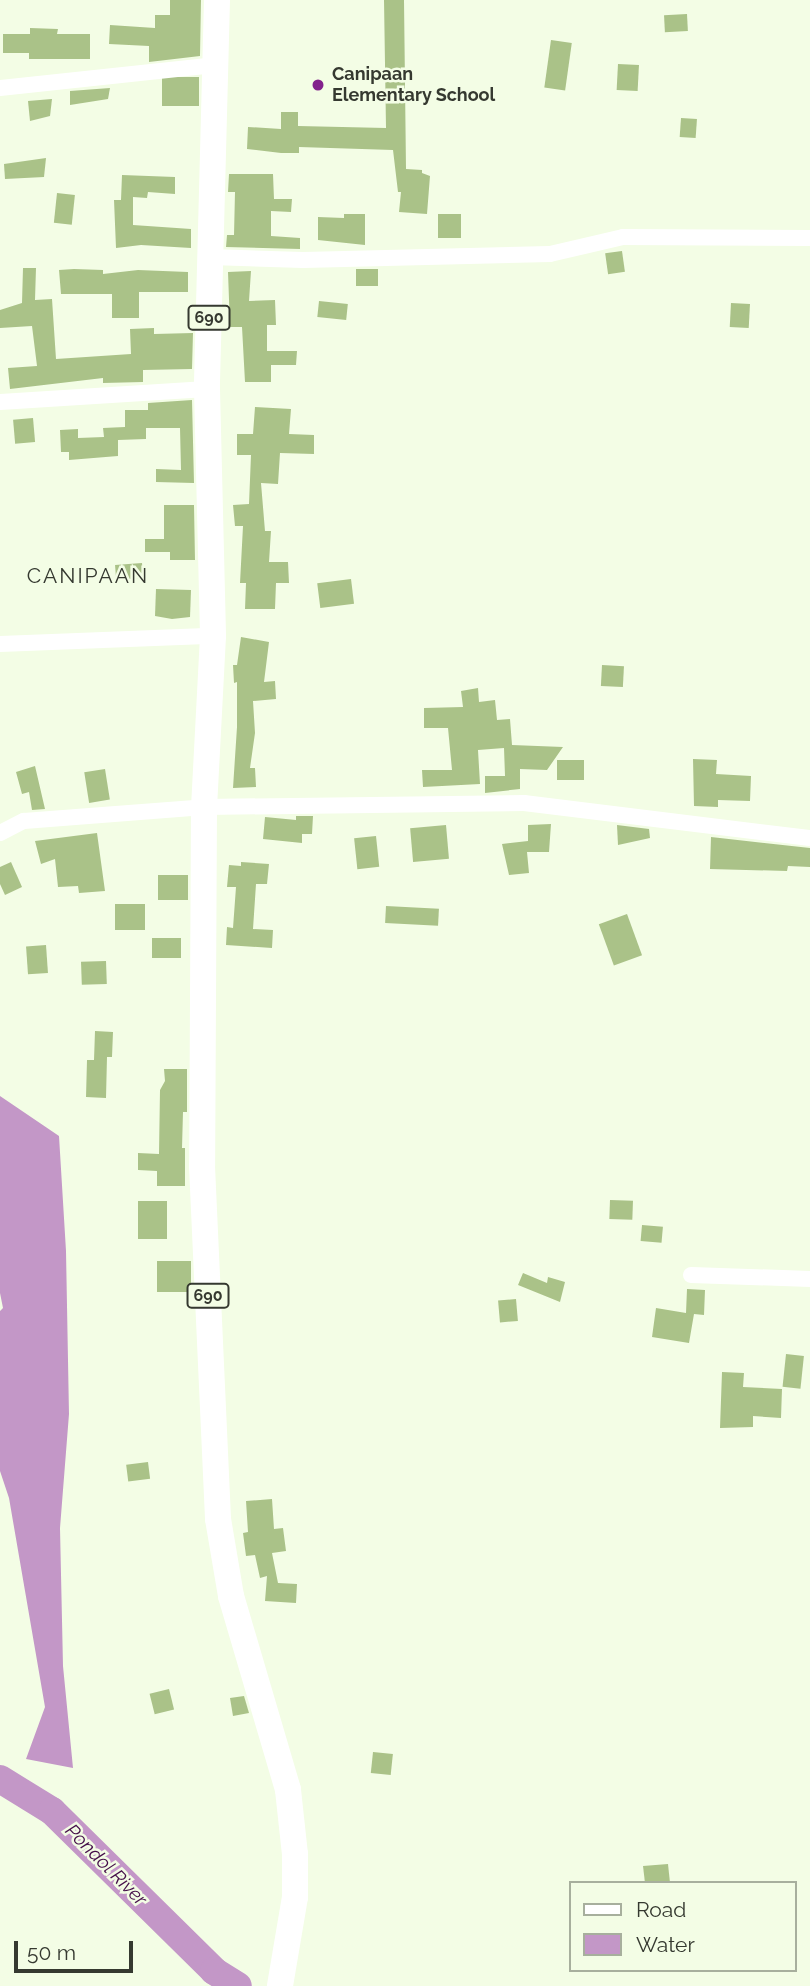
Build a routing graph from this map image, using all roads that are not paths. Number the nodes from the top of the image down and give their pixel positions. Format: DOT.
graph roads {
  1 [pos="217,0"];
  2 [pos="217,65"];
  3 [pos="0,88"];
  4 [pos="810,238"];
  5 [pos="211,257"];
  6 [pos="207,389"];
  7 [pos="0,401"];
  8 [pos="213,636"];
  9 [pos="0,644"];
  10 [pos="204,807"];
  11 [pos="0,833"];
  12 [pos="810,838"];
  13 [pos="691,1275"];
  14 [pos="810,1279"];
  15 [pos="280,1986"];
  1 -- 2 [label="main road, 690"];
  2 -- 3 [label="street"];
  2 -- 5 [label="main road, 690"];
  4 -- 5 [label="street"];
  5 -- 6 [label="main road, 690"];
  6 -- 7 [label="street"];
  6 -- 8 [label="main road, 690"];
  8 -- 9 [label="street"];
  8 -- 10 [label="main road, 690"];
  10 -- 11 [label="street"];
  10 -- 12 [label="street"];
  10 -- 15 [label="main road, 690"];
  13 -- 14 [label="street"];
}
